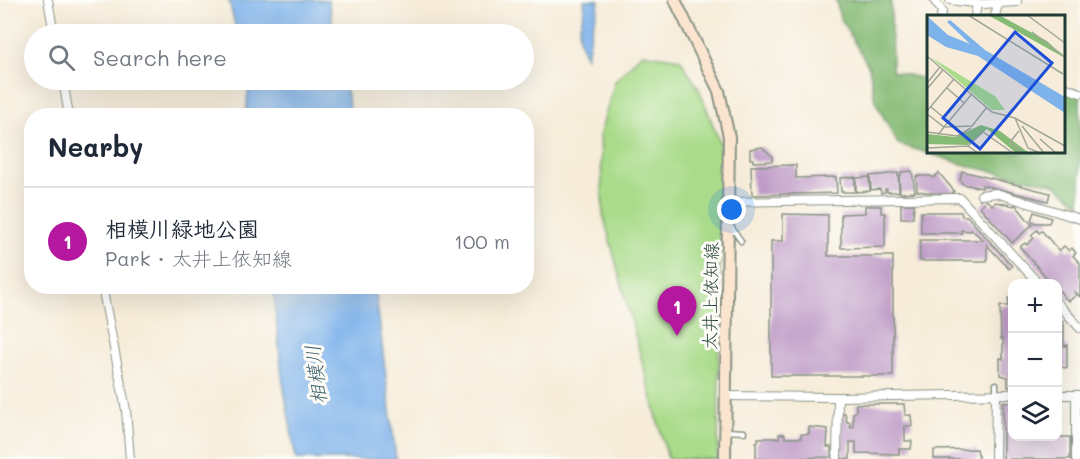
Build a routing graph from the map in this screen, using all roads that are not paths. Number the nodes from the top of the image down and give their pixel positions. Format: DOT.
graph roads {
  1 [pos="48,0"];
  2 [pos="675,0"];
  3 [pos="950,0"];
  4 [pos="1017,2"];
  5 [pos="977,4"];
  6 [pos="998,4"];
  7 [pos="975,15"];
  8 [pos="995,15"];
  9 [pos="52,24"];
  10 [pos="1065,87"];
  11 [pos="65,90"];
  12 [pos="1080,93"];
  13 [pos="68,108"];
  14 [pos="981,195"];
  15 [pos="728,202"];
  16 [pos="1080,219"];
  17 [pos="728,224"];
  18 [pos="741,241"];
  19 [pos="1034,279"];
  20 [pos="104,294"];
  21 [pos="1062,308"];
  22 [pos="1080,328"];
  23 [pos="996,384"];
  24 [pos="996,394"];
  25 [pos="1008,394"];
  26 [pos="1062,395"];
  27 [pos="1078,395"];
  28 [pos="726,396"];
  29 [pos="838,397"];
  30 [pos="726,431"];
  31 [pos="744,432"];
  32 [pos="130,459"];
  33 [pos="725,459"];
  34 [pos="837,459"];
  35 [pos="995,459"];
  36 [pos="1076,459"];
  1 -- 9 [label="street"];
  2 -- 15 [label="main road, 太井上依知線"];
  3 -- 5 [label="street"];
  4 -- 6 [label="street"];
  5 -- 6 [label="street"];
  5 -- 7 [label="street"];
  6 -- 8 [label="street"];
  10 -- 12 [label="street"];
  11 -- 13 [label="street"];
  14 -- 16 [label="street"];
  15 -- 17 [label="main road, 太井上依知線"];
  15 -- 19 [label="street"];
  17 -- 18 [label="lane"];
  17 -- 28 [label="main road, 太井上依知線"];
  20 -- 32 [label="street"];
  21 -- 22 [label="street"];
  23 -- 24 [label="lane"];
  24 -- 25 [label="street"];
  24 -- 29 [label="street"];
  24 -- 35 [label="street"];
  26 -- 27 [label="street"];
  27 -- 36 [label="street"];
  28 -- 29 [label="street"];
  28 -- 30 [label="main road, 太井上依知線"];
  29 -- 34 [label="street"];
  30 -- 31 [label="lane"];
  30 -- 33 [label="main road, 太井上依知線"];
}
